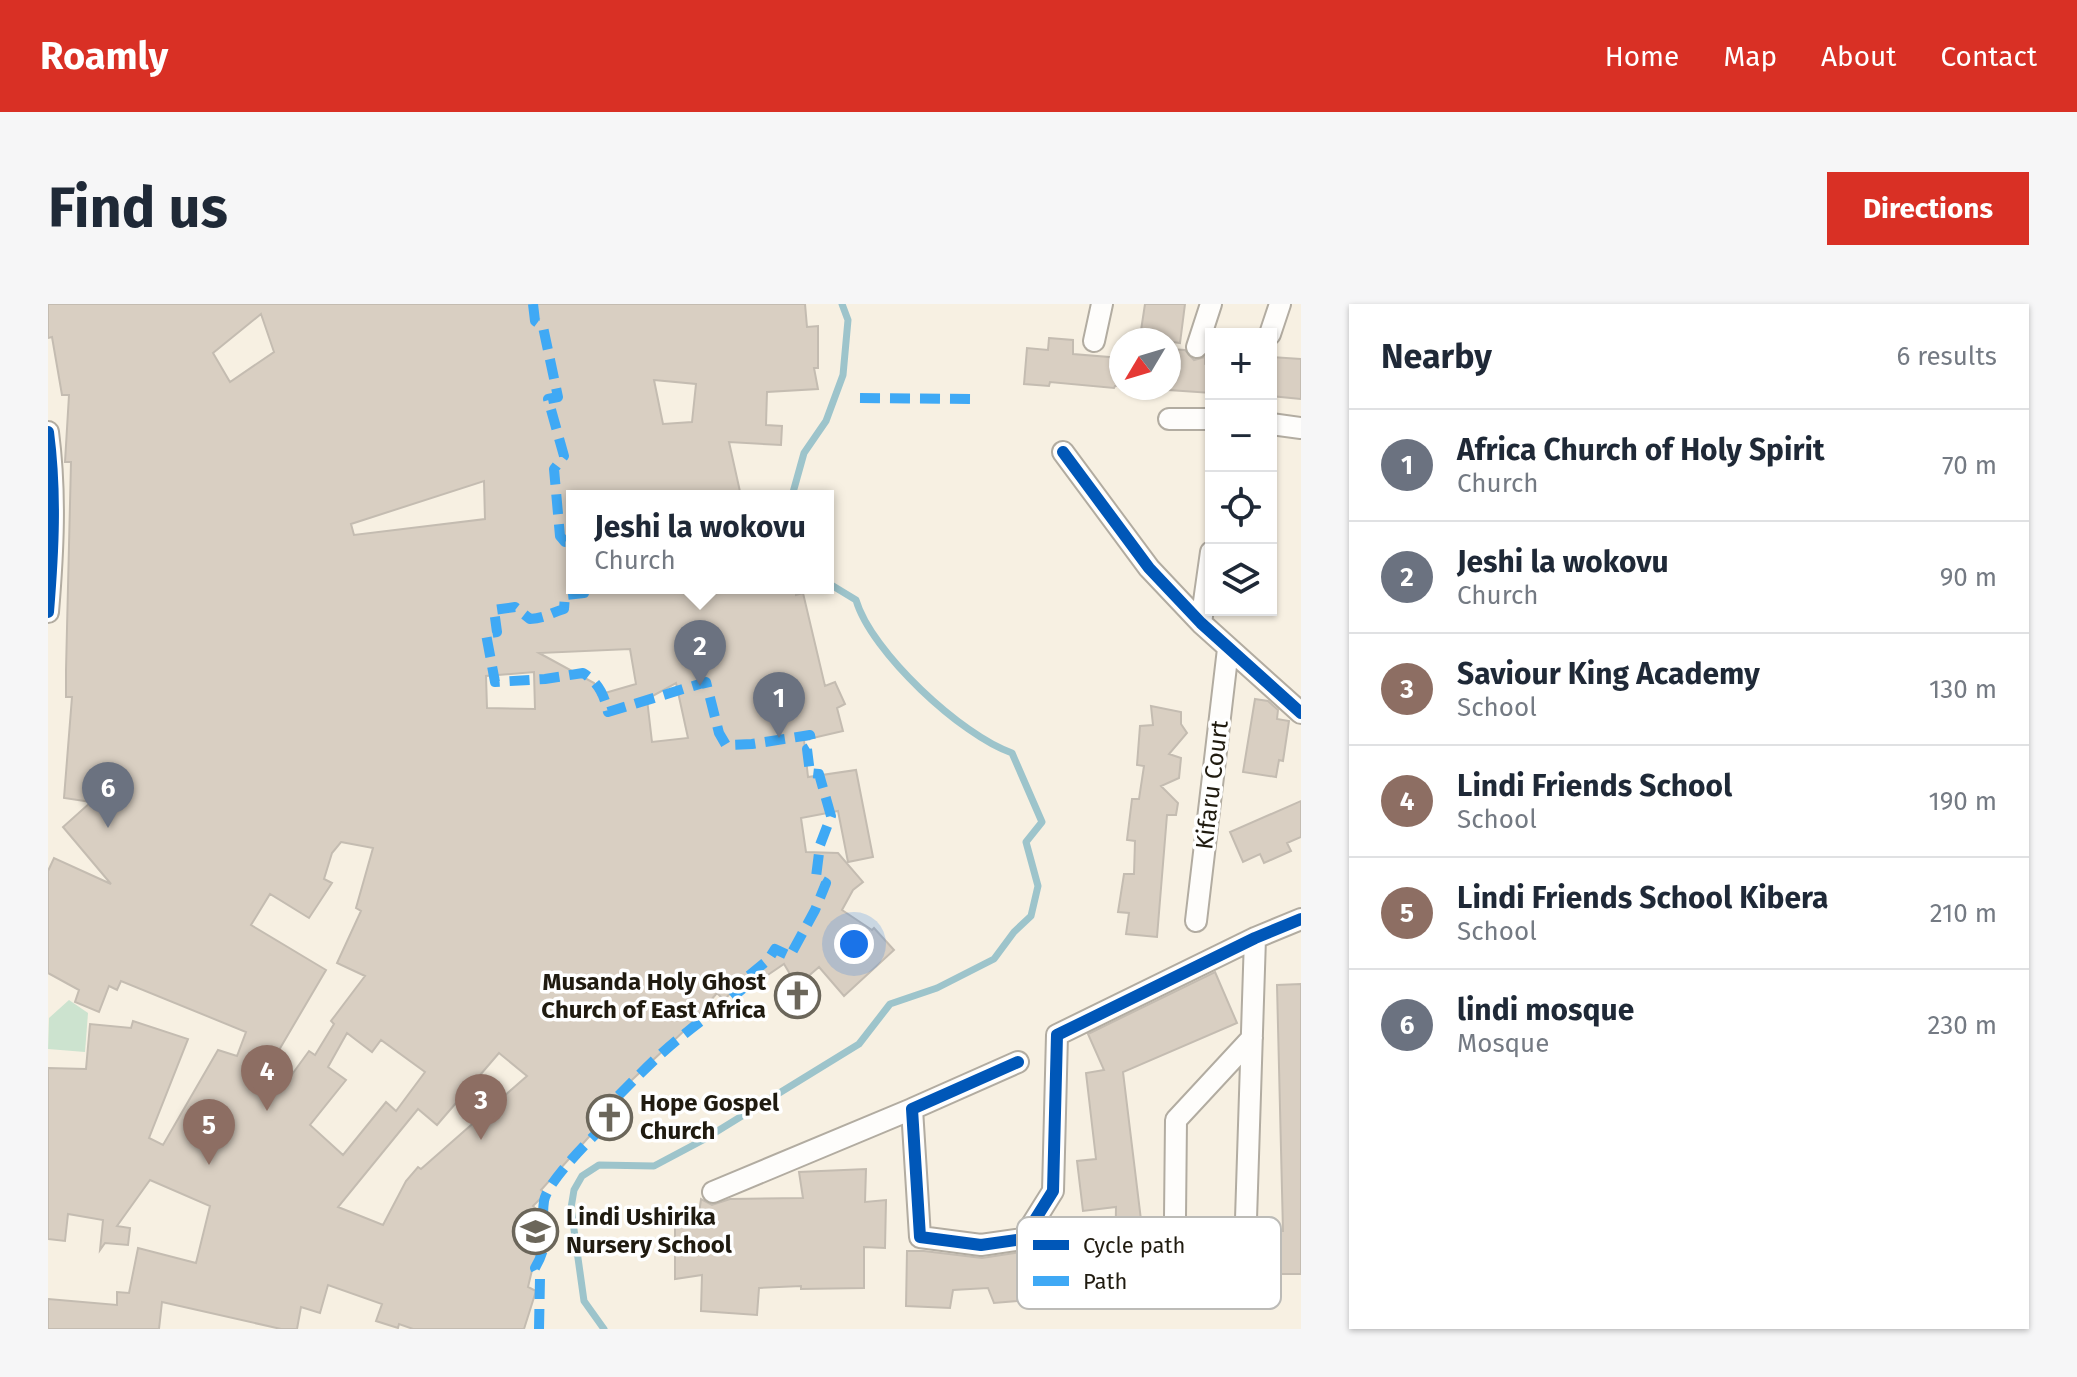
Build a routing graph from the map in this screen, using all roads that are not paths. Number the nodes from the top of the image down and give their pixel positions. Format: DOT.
graph roads {
  1 [pos="1102,304"];
  2 [pos="1211,304"];
  3 [pos="1280,304"];
  4 [pos="1272,328"];
  5 [pos="1094,341"];
  6 [pos="1197,347"];
  7 [pos="1169,419"];
  8 [pos="1205,419"];
  9 [pos="1277,425"];
  10 [pos="1301,428"];
  11 [pos="48,432"];
  12 [pos="1063,452"];
  13 [pos="1205,595"];
  14 [pos="48,612"];
  15 [pos="1201,623"];
  16 [pos="1228,649"];
  17 [pos="1301,713"];
  18 [pos="1301,919"];
  19 [pos="1196,921"];
  20 [pos="1255,938"];
  21 [pos="1252,1038"];
  22 [pos="1018,1062"];
  23 [pos="912,1109"];
  24 [pos="713,1192"];
  25 [pos="1037,1217"];
  26 [pos="1175,1217"];
  27 [pos="1246,1217"];
  28 [pos="1017,1240"];
  1 -- 5 [label="street"];
  2 -- 6 [label="street"];
  3 -- 4 [label="street"];
  7 -- 8 [label="street"];
  9 -- 10 [label="street"];
  11 -- 14 [label="street"];
  12 -- 15 [label="street"];
  13 -- 15 [label="street"];
  15 -- 16 [label="street"];
  16 -- 17 [label="street"];
  16 -- 19 [label="street, Kifaru Court"];
  18 -- 20 [label="street"];
  20 -- 21 [label="street"];
  20 -- 25 [label="street"];
  21 -- 26 [label="street"];
  21 -- 27 [label="street"];
  22 -- 23 [label="street"];
  23 -- 24 [label="street"];
  23 -- 28 [label="street"];
}
